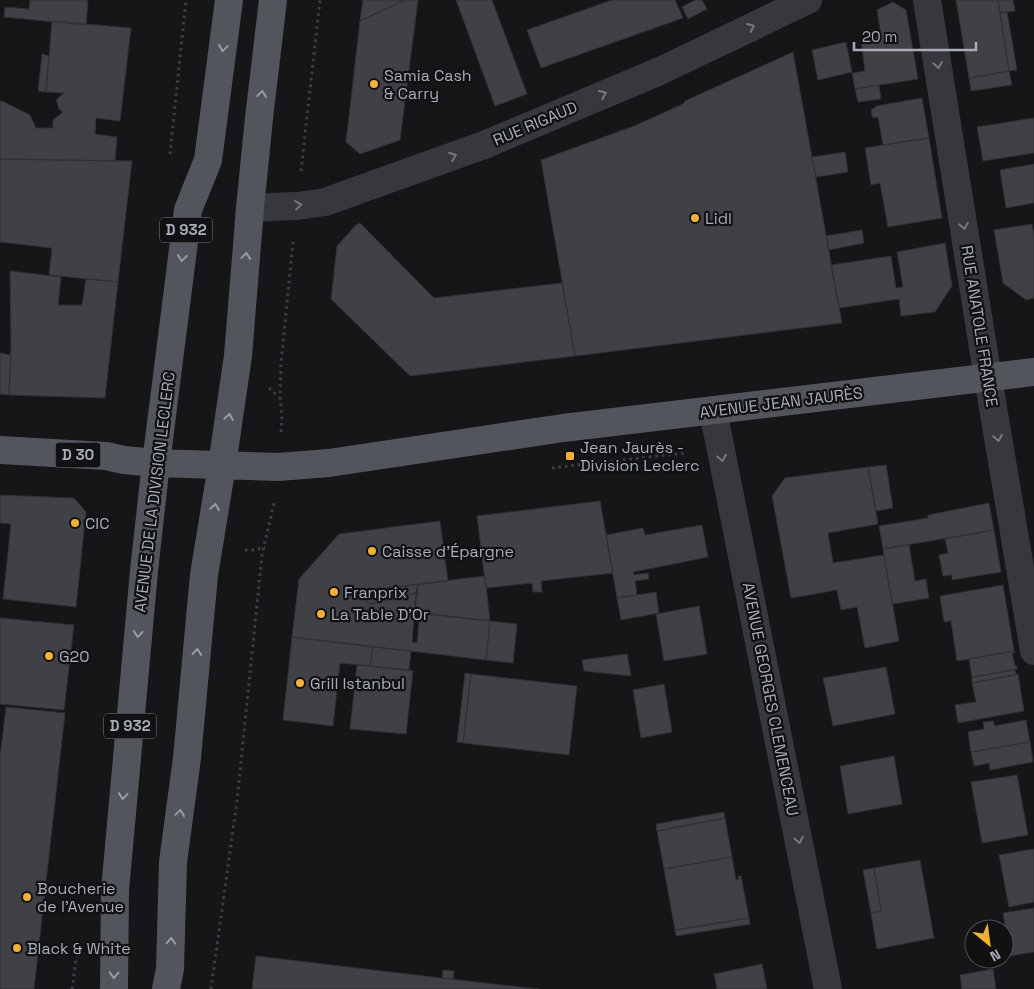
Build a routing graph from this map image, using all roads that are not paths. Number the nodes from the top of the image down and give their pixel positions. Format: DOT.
graph roads {
  1 [pos="229,0"];
  2 [pos="273,0"];
  3 [pos="808,0"];
  4 [pos="927,0"];
  5 [pos="250,208"];
  6 [pos="1034,372"];
  7 [pos="988,378"];
  8 [pos="713,410"];
  9 [pos="0,450"];
  10 [pos="156,464"];
  11 [pos="222,465"];
  12 [pos="1034,651"];
  13 [pos="114,989"];
  14 [pos="166,989"];
  15 [pos="828,989"];
  1 -- 10 [label="main road, AVENUE DE LA DIVISION LECLERC / D 932, one-way"];
  5 -- 2 [label="main road, one-way"];
  5 -- 3 [label="street, RUE RIGAUD, one-way"];
  4 -- 7 [label="street, RUE ANATOLE FRANCE, one-way"];
  11 -- 5 [label="main road, one-way"];
  6 -- 7 [label="main road, AVENUE JEAN JAURÈS"];
  7 -- 8 [label="main road, AVENUE JEAN JAURÈS"];
  7 -- 12 [label="street, RUE ANATOLE FRANCE, one-way"];
  8 -- 11 [label="main road, AVENUE JEAN JAURÈS"];
  8 -- 15 [label="street, AVENUE GEORGES CLEMENCEAU, one-way"];
  9 -- 10 [label="main road, D 30"];
  10 -- 11 [label="main road, AVENUE JEAN JAURÈS"];
  10 -- 13 [label="main road, AVENUE DE LA DIVISION LECLERC / D 932, one-way"];
  14 -- 11 [label="main road, one-way"];
}
